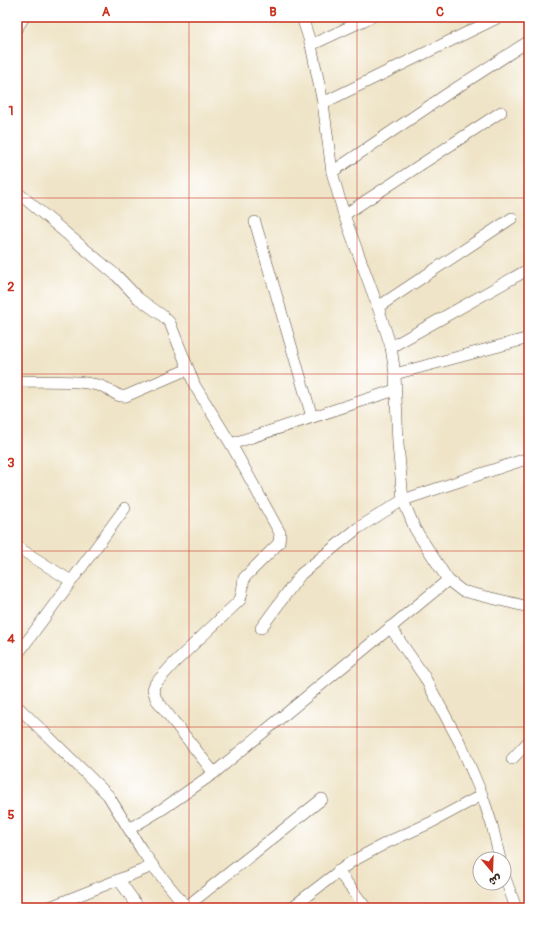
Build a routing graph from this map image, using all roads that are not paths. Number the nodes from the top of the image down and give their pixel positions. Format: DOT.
graph roads {
  1 [pos="24,17"];
  2 [pos="302,17"];
  3 [pos="371,17"];
  4 [pos="499,17"];
  5 [pos="17,28"];
  6 [pos="529,41"];
  7 [pos="311,45"];
  8 [pos="323,103"];
  9 [pos="501,112"];
  10 [pos="332,172"];
  11 [pos="17,192"];
  12 [pos="344,215"];
  13 [pos="512,218"];
  14 [pos="255,222"];
  15 [pos="529,269"];
  16 [pos="378,307"];
  17 [pos="529,338"];
  18 [pos="391,347"];
  19 [pos="188,369"];
  20 [pos="395,374"];
  21 [pos="17,381"];
  22 [pos="395,390"];
  23 [pos="312,418"];
  24 [pos="231,444"];
  25 [pos="529,458"];
  26 [pos="403,500"];
  27 [pos="124,508"];
  28 [pos="17,547"];
  29 [pos="448,580"];
  30 [pos="71,581"];
  31 [pos="529,607"];
  32 [pos="390,627"];
  33 [pos="261,628"];
  34 [pos="17,655"];
  35 [pos="17,706"];
  36 [pos="529,741"];
  37 [pos="512,759"];
  38 [pos="214,773"];
  39 [pos="482,795"];
  40 [pos="322,799"];
  41 [pos="129,829"];
  42 [pos="498,851"];
  43 [pos="153,866"];
  44 [pos="338,871"];
  45 [pos="119,880"];
  46 [pos="510,891"];
  47 [pos="48,908"];
  48 [pos="139,908"];
  49 [pos="187,908"];
  50 [pos="291,908"];
  51 [pos="366,908"];
  52 [pos="516,908"];
  1 -- 5 [label="street"];
  2 -- 7 [label="street"];
  3 -- 7 [label="street"];
  4 -- 8 [label="street"];
  6 -- 10 [label="street"];
  7 -- 8 [label="street"];
  8 -- 10 [label="street"];
  9 -- 12 [label="street"];
  10 -- 12 [label="street"];
  11 -- 19 [label="street"];
  12 -- 16 [label="street"];
  13 -- 16 [label="street"];
  14 -- 23 [label="street"];
  15 -- 18 [label="street"];
  16 -- 18 [label="street"];
  17 -- 20 [label="street"];
  18 -- 20 [label="street"];
  19 -- 21 [label="street"];
  19 -- 24 [label="street"];
  20 -- 22 [label="street"];
  22 -- 23 [label="street"];
  22 -- 26 [label="street"];
  23 -- 24 [label="street"];
  24 -- 38 [label="street"];
  25 -- 26 [label="street"];
  26 -- 29 [label="street"];
  26 -- 33 [label="street"];
  27 -- 30 [label="street"];
  28 -- 30 [label="street"];
  29 -- 31 [label="street"];
  29 -- 32 [label="street"];
  30 -- 34 [label="street"];
  32 -- 38 [label="street"];
  32 -- 39 [label="street"];
  35 -- 41 [label="street"];
  36 -- 37 [label="street"];
  38 -- 41 [label="street"];
  39 -- 42 [label="street"];
  39 -- 44 [label="street"];
  40 -- 49 [label="street"];
  41 -- 43 [label="street"];
  43 -- 45 [label="street"];
  43 -- 49 [label="street"];
  44 -- 50 [label="street"];
  44 -- 51 [label="street"];
  45 -- 47 [label="street"];
  45 -- 48 [label="street"];
  46 -- 52 [label="street"];
}
